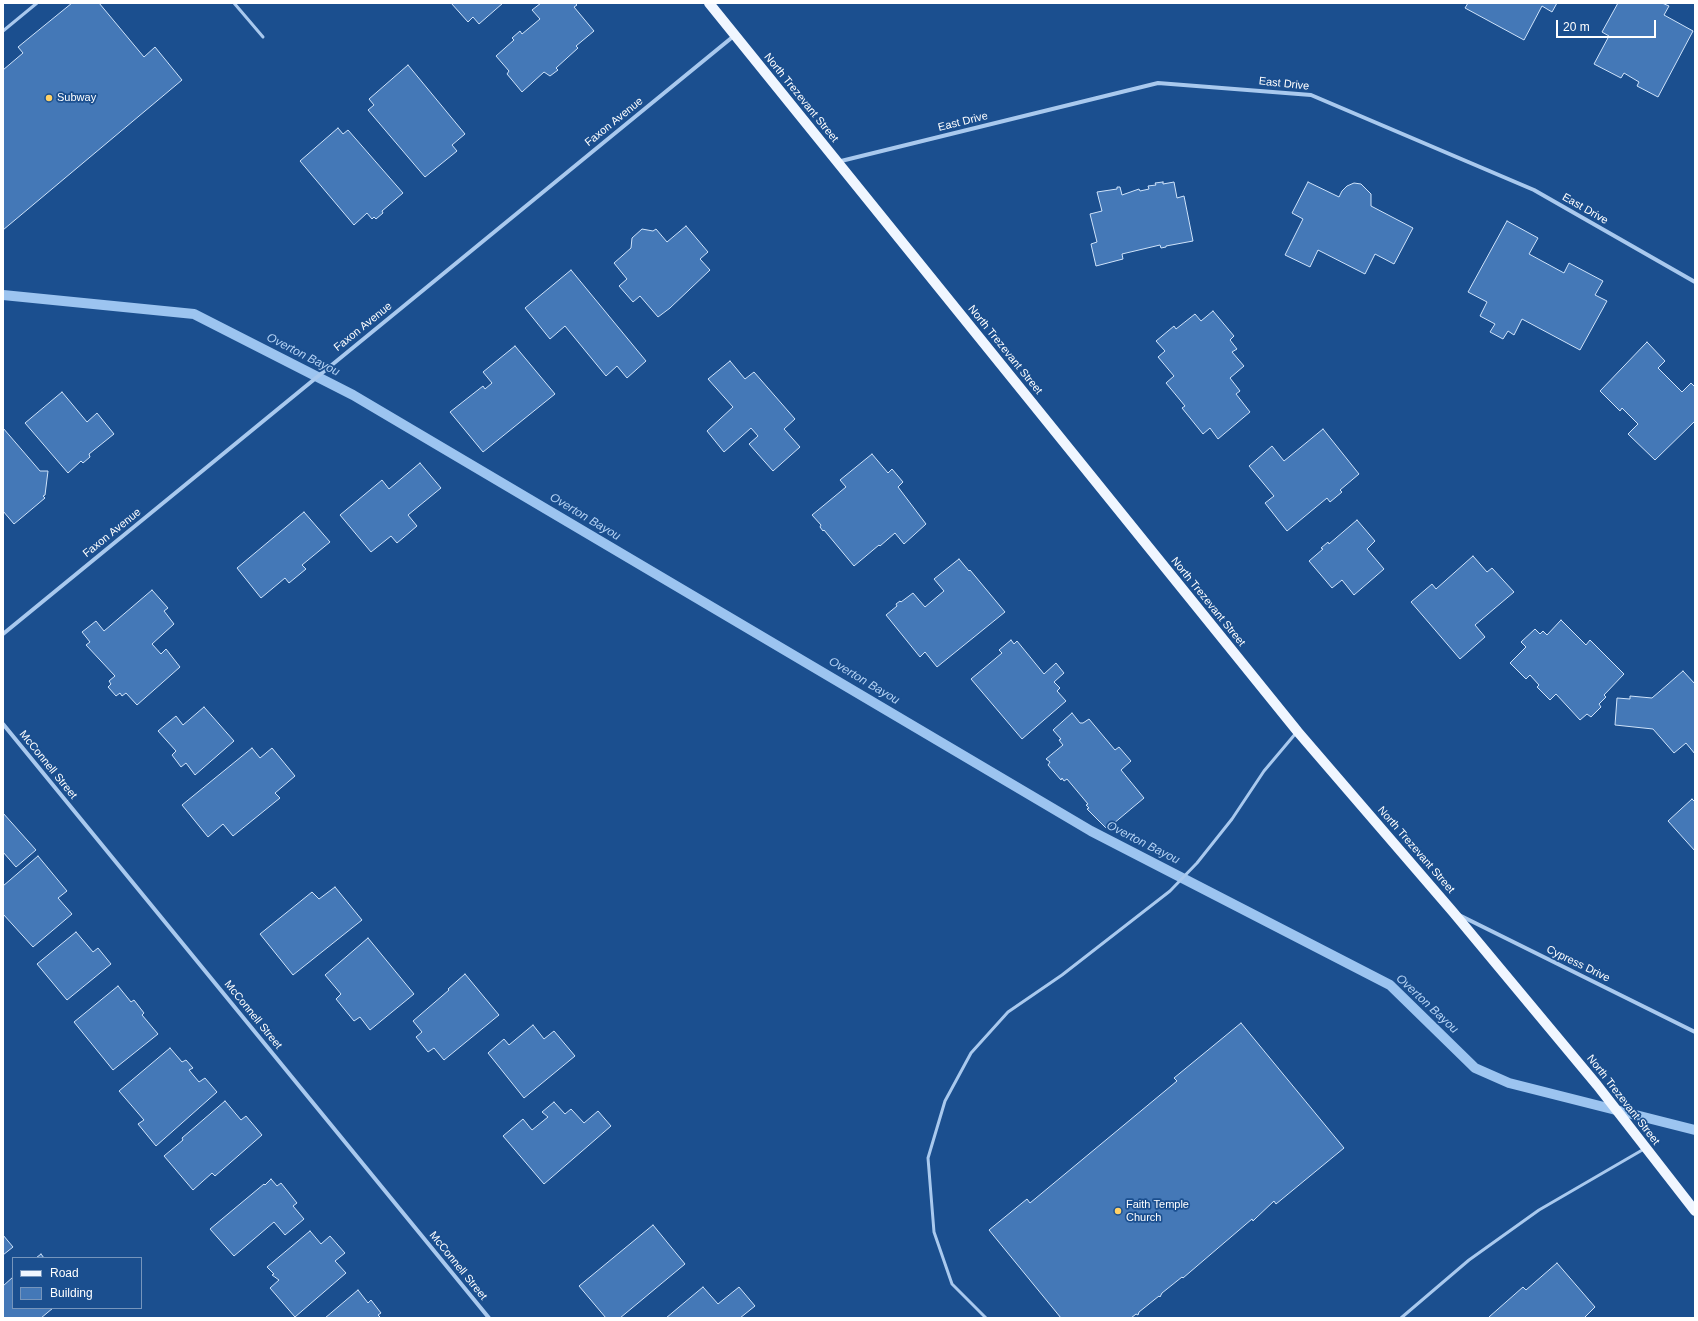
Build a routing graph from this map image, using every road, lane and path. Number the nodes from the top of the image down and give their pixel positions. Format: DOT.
graph roads {
  1 [pos="37,3"];
  2 [pos="234,3"];
  3 [pos="709,3"];
  4 [pos="3,31"];
  5 [pos="735,35"];
  6 [pos="263,37"];
  7 [pos="837,162"];
  8 [pos="1695,282"];
  9 [pos="3,634"];
  10 [pos="3,724"];
  11 [pos="1298,732"];
  12 [pos="1453,912"];
  13 [pos="1695,1032"];
  14 [pos="1645,1148"];
  15 [pos="1695,1211"];
  16 [pos="489,1318"];
  17 [pos="986,1318"];
  18 [pos="1401,1318"];
  1 -- 4 [label="lane"];
  2 -- 6 [label="lane"];
  3 -- 5 [label="main road, North Trezevant Street"];
  5 -- 7 [label="main road, North Trezevant Street"];
  5 -- 9 [label="street, Faxon Avenue"];
  7 -- 8 [label="street, East Drive"];
  7 -- 11 [label="main road, North Trezevant Street"];
  10 -- 16 [label="street, McConnell Street"];
  11 -- 12 [label="main road, North Trezevant Street"];
  11 -- 17 [label="lane"];
  12 -- 13 [label="street, Cypress Drive"];
  12 -- 14 [label="main road, North Trezevant Street"];
  14 -- 15 [label="main road, North Trezevant Street"];
  14 -- 18 [label="lane"];
}
